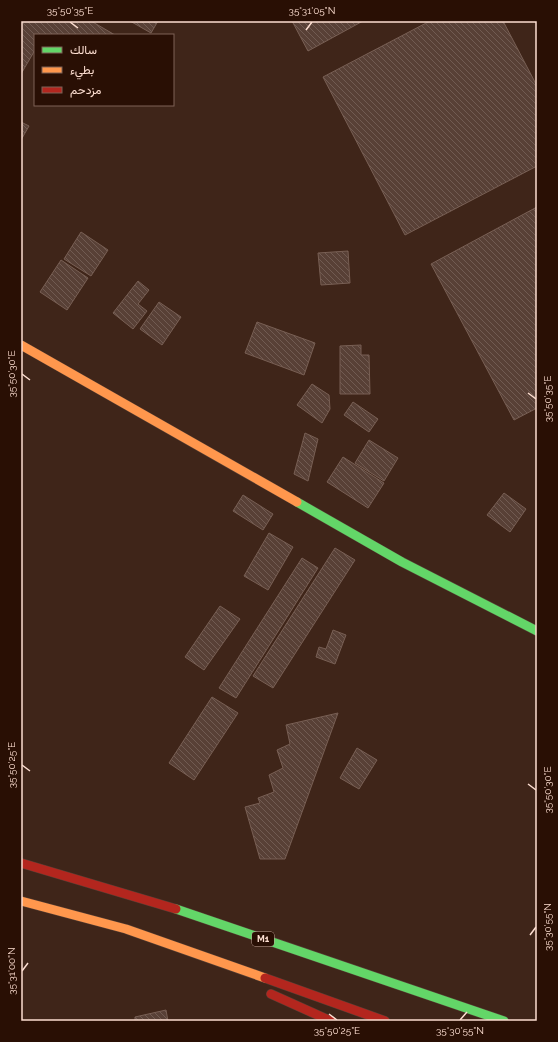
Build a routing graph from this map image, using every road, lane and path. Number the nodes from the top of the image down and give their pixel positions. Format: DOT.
graph roads {
  1 [pos="21,345"];
  2 [pos="537,631"];
  3 [pos="21,863"];
  4 [pos="21,900"];
  5 [pos="126,929"];
  6 [pos="225,974"];
  7 [pos="260,989"];
  8 [pos="331,1021"];
  9 [pos="385,1021"];
  10 [pos="504,1021"];
  1 -- 2 [label="main road"];
  3 -- 10 [label="main road, M1"];
  4 -- 5 [label="main road"];
  5 -- 6 [label="main road"];
  5 -- 9 [label="main road"];
  7 -- 8 [label="main road"];
}
